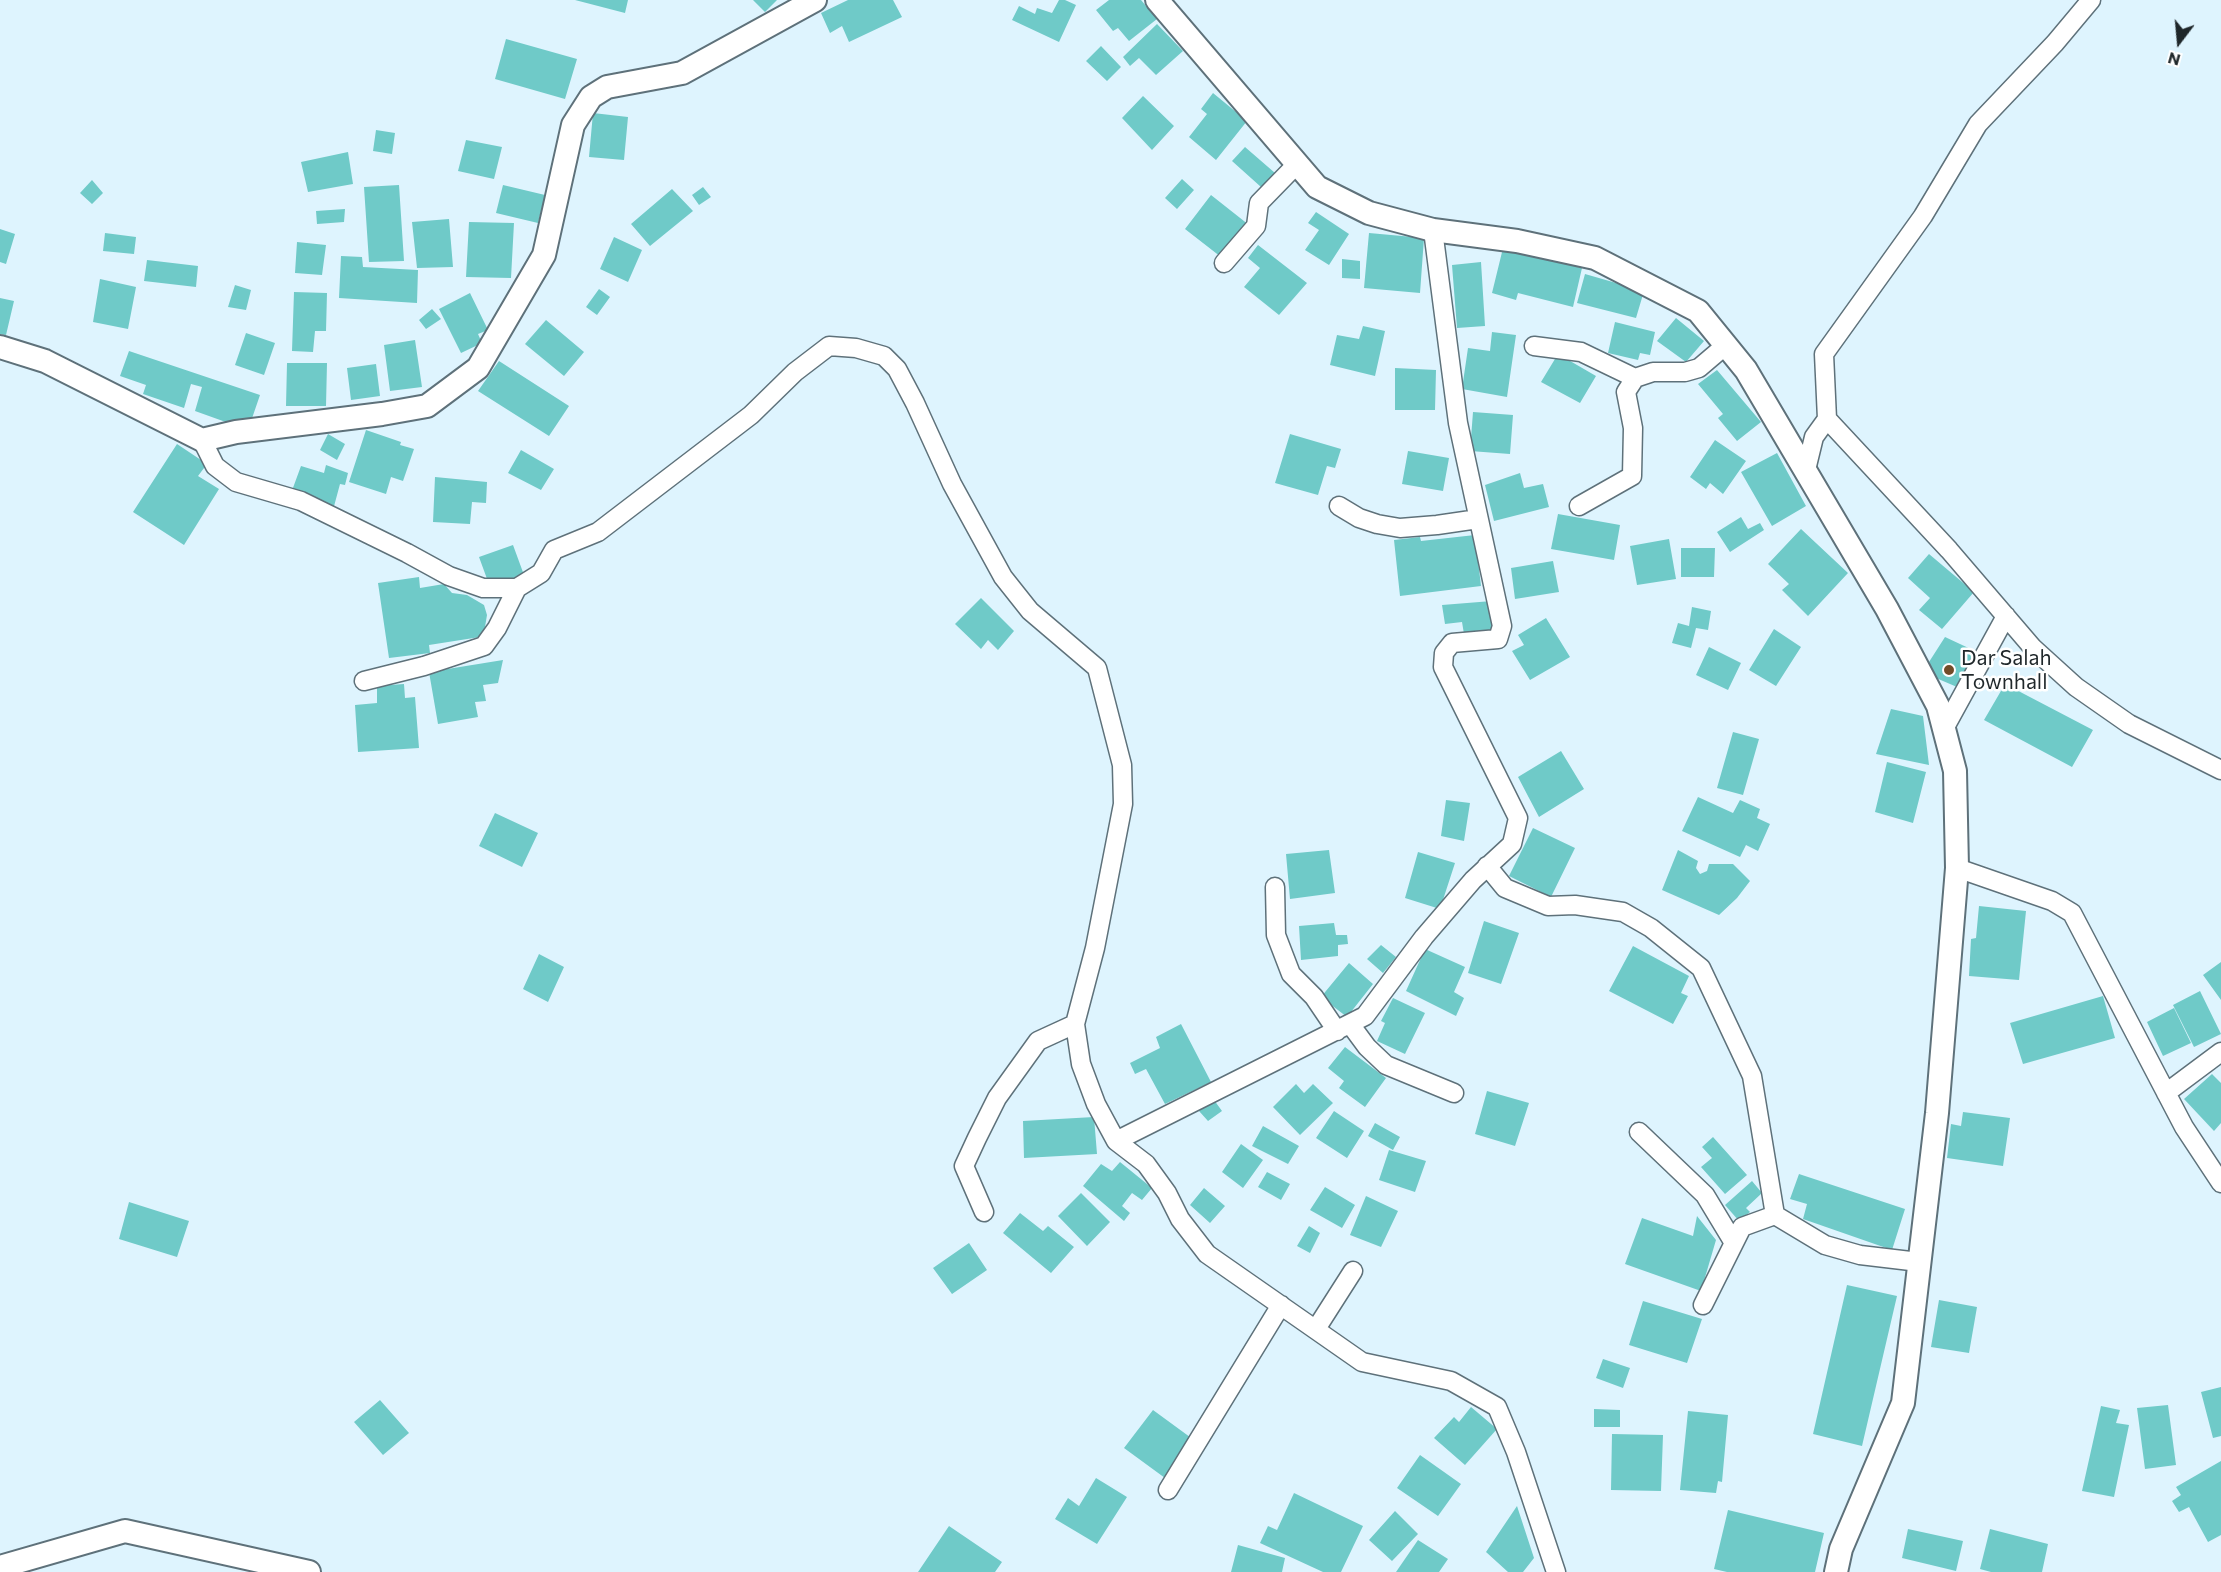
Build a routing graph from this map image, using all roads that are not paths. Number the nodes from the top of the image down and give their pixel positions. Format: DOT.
graph roads {
  1 [pos="814,0"];
  2 [pos="1157,0"];
  3 [pos="2091,0"];
  4 [pos="1297,165"];
  5 [pos="1433,230"];
  6 [pos="1224,263"];
  7 [pos="1726,345"];
  8 [pos="1534,346"];
  9 [pos="0,347"];
  10 [pos="1635,378"];
  11 [pos="1827,419"];
  12 [pos="202,440"];
  13 [pos="1806,470"];
  14 [pos="1339,506"];
  15 [pos="1579,506"];
  16 [pos="1478,519"];
  17 [pos="517,588"];
  18 [pos="2006,616"];
  19 [pos="364,681"];
  20 [pos="1944,729"];
  21 [pos="2221,770"];
  22 [pos="1487,866"];
  23 [pos="1957,868"];
  24 [pos="1275,887"];
  25 [pos="1075,1024"];
  26 [pos="1343,1028"];
  27 [pos="2221,1053"];
  28 [pos="2166,1093"];
  29 [pos="1454,1094"];
  30 [pos="1640,1132"];
  31 [pos="1116,1141"];
  32 [pos="2221,1183"];
  33 [pos="984,1212"];
  34 [pos="1775,1215"];
  35 [pos="1734,1243"];
  36 [pos="1919,1262"];
  37 [pos="1353,1270"];
  38 [pos="1281,1305"];
  39 [pos="1703,1305"];
  40 [pos="1316,1329"];
  41 [pos="1168,1490"];
  42 [pos="249,1565"];
  43 [pos="0,1568"];
  44 [pos="309,1572"];
  45 [pos="1556,1572"];
  46 [pos="1836,1572"];
  1 -- 12 [label="street"];
  2 -- 4 [label="street"];
  3 -- 11 [label="street"];
  4 -- 5 [label="street"];
  4 -- 6 [label="street"];
  5 -- 7 [label="street"];
  5 -- 16 [label="street"];
  7 -- 10 [label="street"];
  7 -- 13 [label="street"];
  8 -- 10 [label="street"];
  9 -- 12 [label="street"];
  10 -- 15 [label="street"];
  11 -- 13 [label="street"];
  11 -- 18 [label="street"];
  12 -- 17 [label="street"];
  13 -- 20 [label="street"];
  14 -- 16 [label="street"];
  16 -- 22 [label="street"];
  17 -- 19 [label="street"];
  17 -- 25 [label="street"];
  18 -- 20 [label="street"];
  18 -- 21 [label="street"];
  20 -- 23 [label="street"];
  22 -- 26 [label="street"];
  22 -- 34 [label="street"];
  23 -- 28 [label="street"];
  23 -- 36 [label="street"];
  24 -- 26 [label="street"];
  25 -- 31 [label="street"];
  25 -- 33 [label="street"];
  26 -- 29 [label="street"];
  26 -- 31 [label="street"];
  27 -- 28 [label="street"];
  28 -- 32 [label="street"];
  30 -- 35 [label="street"];
  31 -- 38 [label="street"];
  34 -- 35 [label="street"];
  34 -- 36 [label="street"];
  35 -- 39 [label="street"];
  36 -- 46 [label="street"];
  37 -- 40 [label="street"];
  38 -- 40 [label="street"];
  38 -- 41 [label="street"];
  40 -- 45 [label="street"];
  42 -- 43 [label="street"];
  42 -- 44 [label="street"];
}
